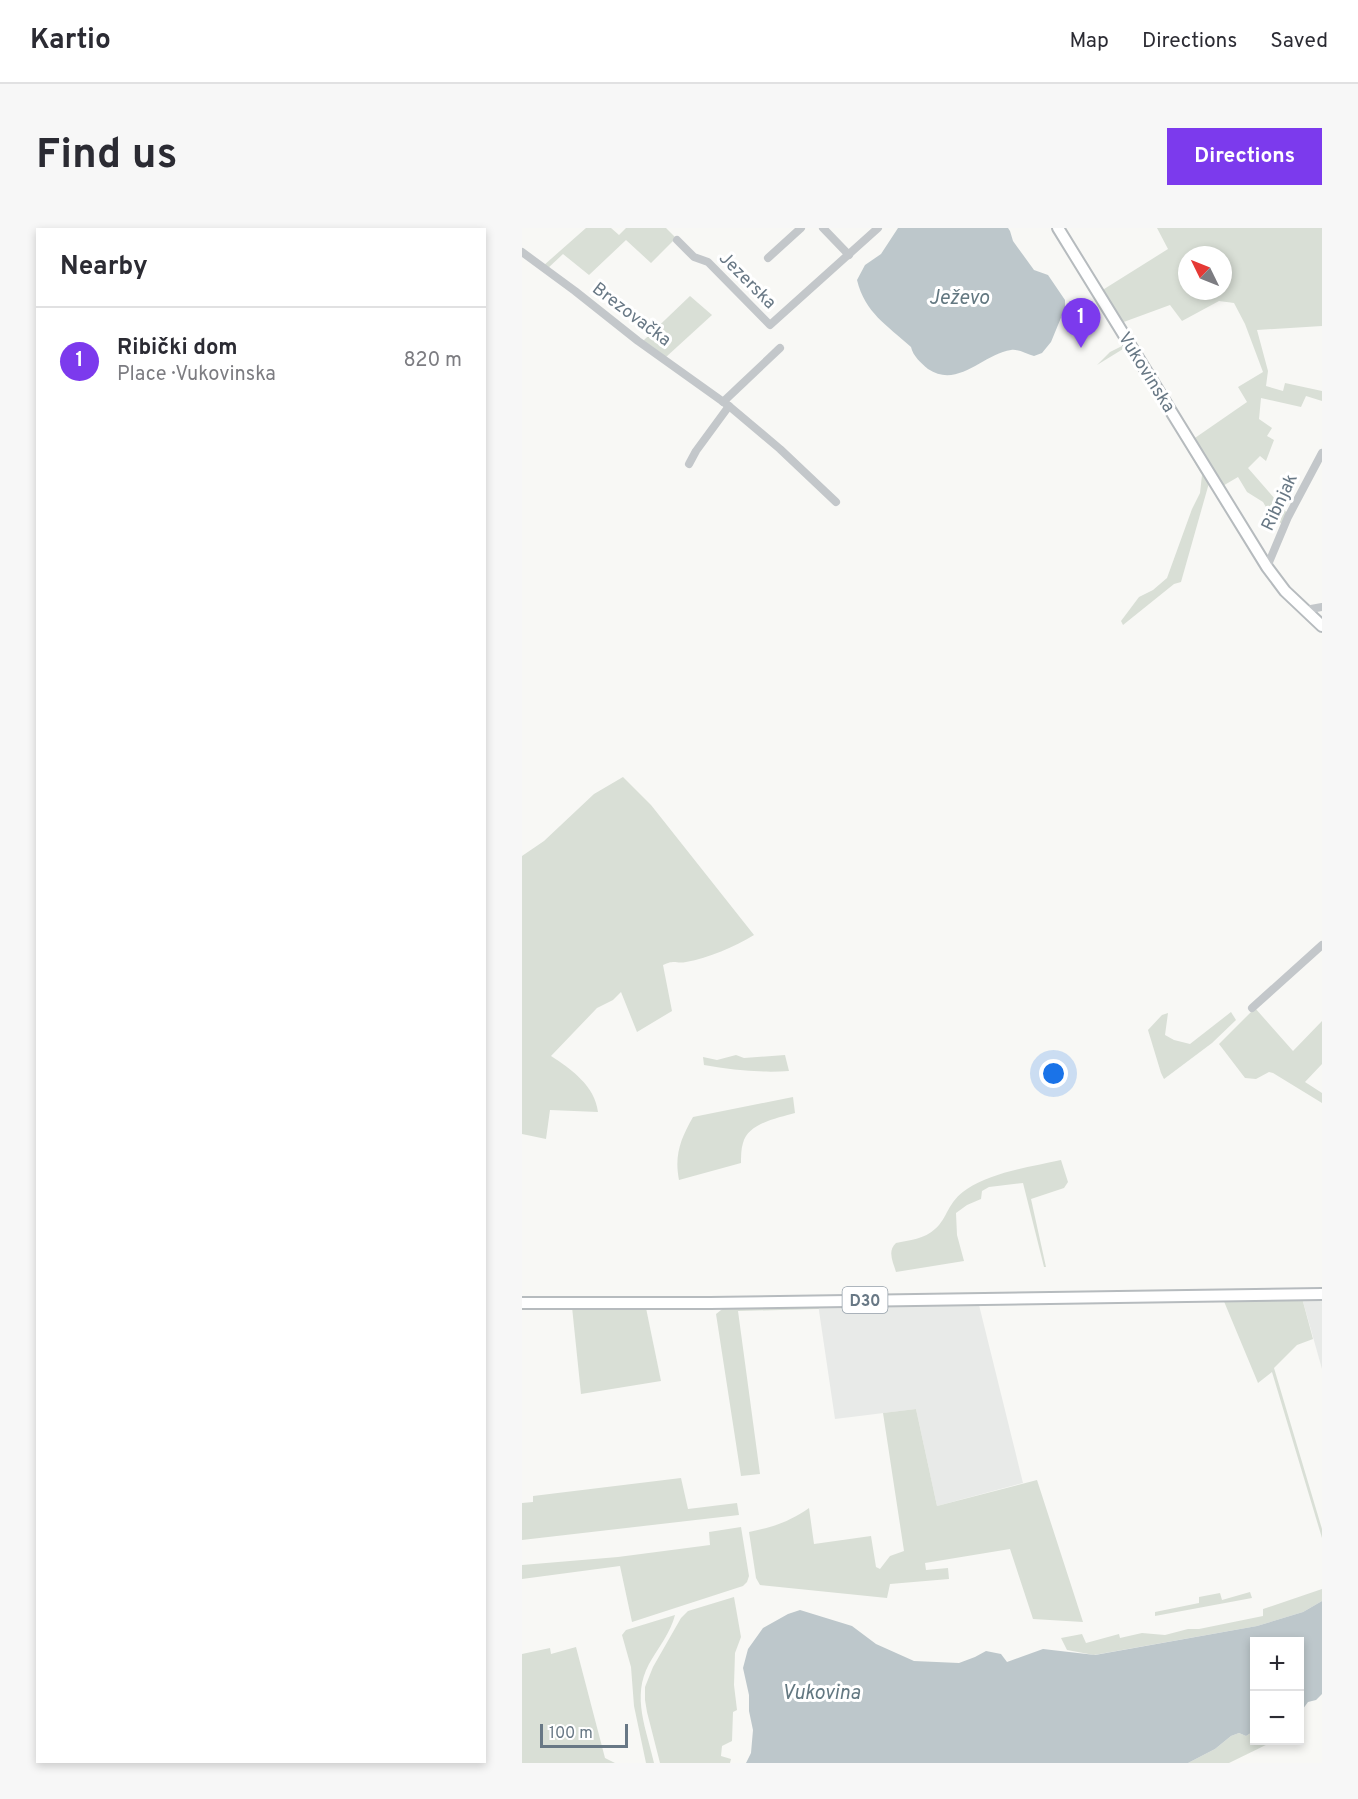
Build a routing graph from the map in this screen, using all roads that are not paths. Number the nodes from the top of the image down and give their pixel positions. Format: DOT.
graph roads {
  1 [pos="801,228"];
  2 [pos="823,228"];
  3 [pos="878,228"];
  4 [pos="1058,228"];
  5 [pos="677,240"];
  6 [pos="522,252"];
  7 [pos="849,255"];
  8 [pos="768,258"];
  9 [pos="780,348"];
  10 [pos="726,404"];
  11 [pos="1322,453"];
  12 [pos="689,464"];
  13 [pos="836,502"];
  14 [pos="1268,567"];
  15 [pos="1322,607"];
  16 [pos="1307,612"];
  17 [pos="1322,626"];
  18 [pos="1322,945"];
  19 [pos="1252,1008"];
  20 [pos="1322,1294"];
  21 [pos="522,1303"];
  1 -- 8 [label="street, Jezerska"];
  2 -- 7 [label="street"];
  3 -- 7 [label="street, Jezerska"];
  4 -- 14 [label="main road, Vukovinska"];
  5 -- 7 [label="street, Jezerska"];
  6 -- 10 [label="street, Brezovačka"];
  9 -- 10 [label="street"];
  10 -- 12 [label="street"];
  10 -- 13 [label="street, Brezovačka"];
  11 -- 14 [label="street, Ribnjak"];
  14 -- 16 [label="main road, Vukovinska"];
  15 -- 16 [label="street"];
  16 -- 17 [label="main road, Vukovinska"];
  18 -- 19 [label="street"];
  20 -- 21 [label="main road, D30"];
}
